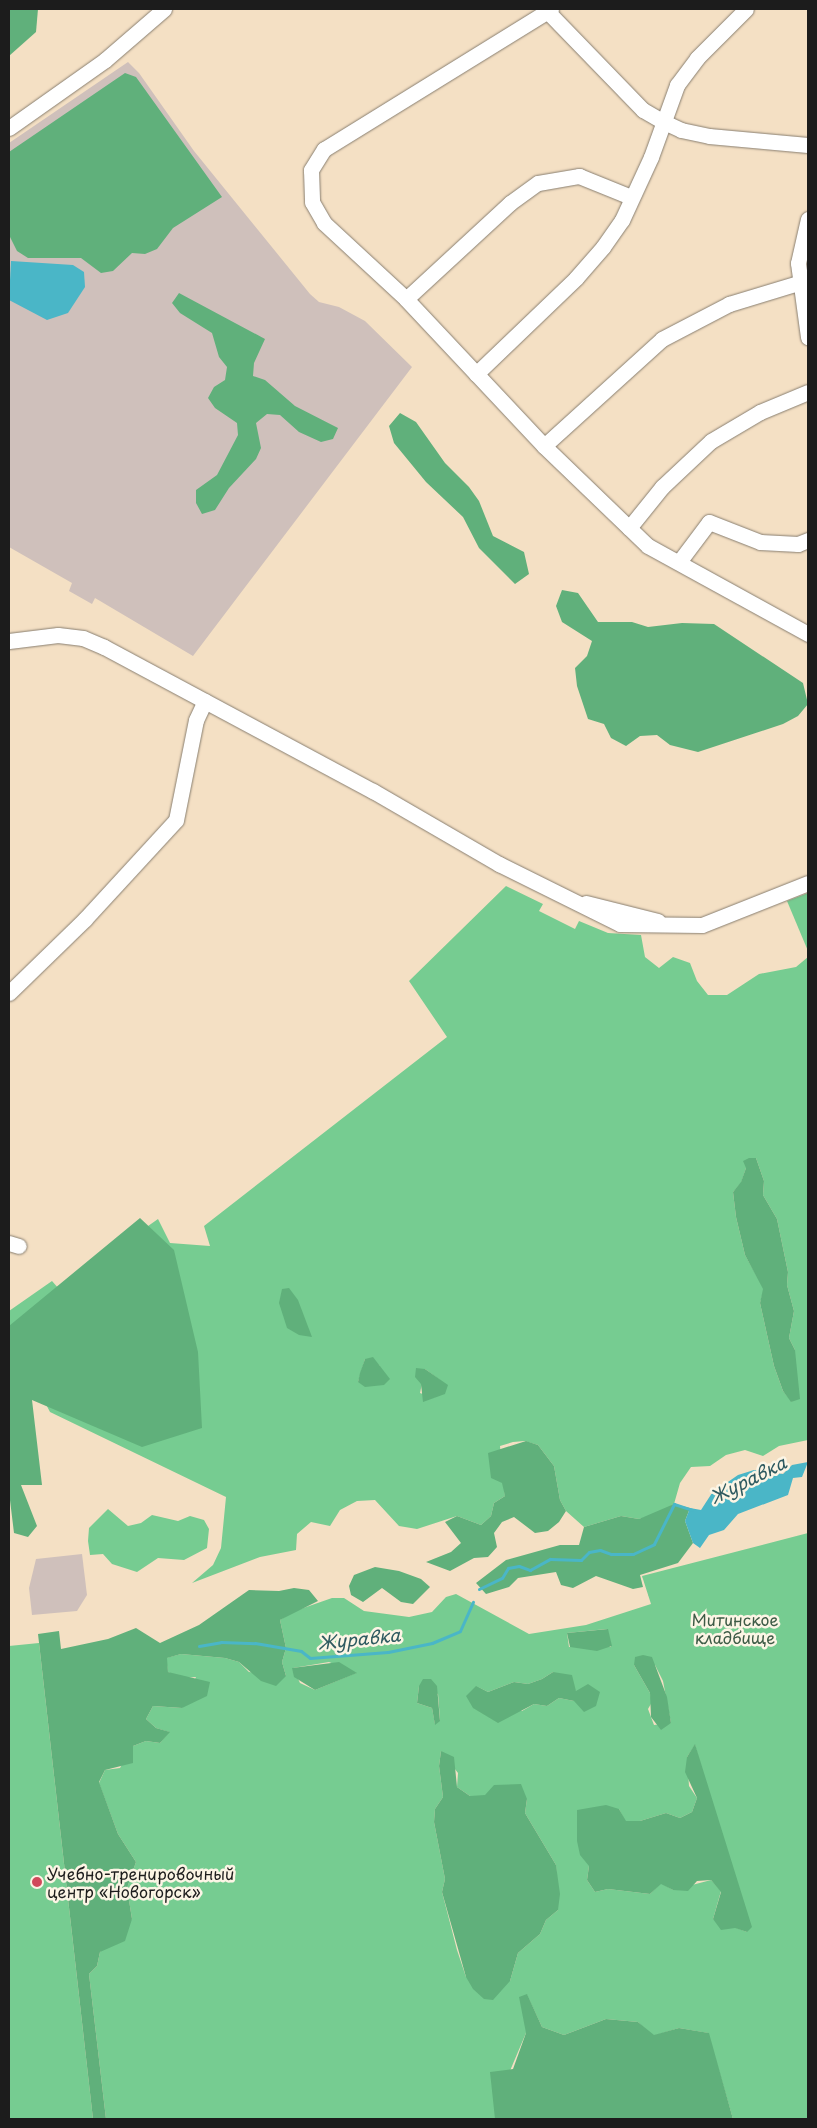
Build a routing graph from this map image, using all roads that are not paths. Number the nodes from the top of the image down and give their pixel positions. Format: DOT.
graph roads {
  1 [pos="164,9"];
  2 [pos="746,9"];
  3 [pos="549,10"];
  4 [pos="664,122"];
  5 [pos="9,128"];
  6 [pos="808,145"];
  7 [pos="631,197"];
  8 [pos="808,219"];
  9 [pos="804,281"];
  10 [pos="406,299"];
  11 [pos="808,337"];
  12 [pos="476,374"];
  13 [pos="808,392"];
  14 [pos="544,446"];
  15 [pos="629,528"];
  16 [pos="807,542"];
  17 [pos="679,562"];
  18 [pos="808,634"];
  19 [pos="9,642"];
  20 [pos="205,701"];
  21 [pos="808,883"];
  22 [pos="9,993"];
  1 -- 5 [label="street"];
  2 -- 4 [label="street"];
  3 -- 4 [label="street"];
  3 -- 10 [label="street"];
  4 -- 6 [label="street"];
  4 -- 7 [label="street"];
  7 -- 10 [label="street"];
  7 -- 12 [label="street"];
  8 -- 9 [label="street"];
  9 -- 11 [label="street"];
  9 -- 14 [label="street"];
  10 -- 12 [label="street"];
  12 -- 14 [label="street"];
  13 -- 15 [label="street"];
  14 -- 15 [label="street"];
  15 -- 17 [label="street"];
  16 -- 17 [label="street"];
  17 -- 18 [label="street"];
  19 -- 20 [label="street"];
  20 -- 21 [label="street"];
  20 -- 22 [label="street"];
}
